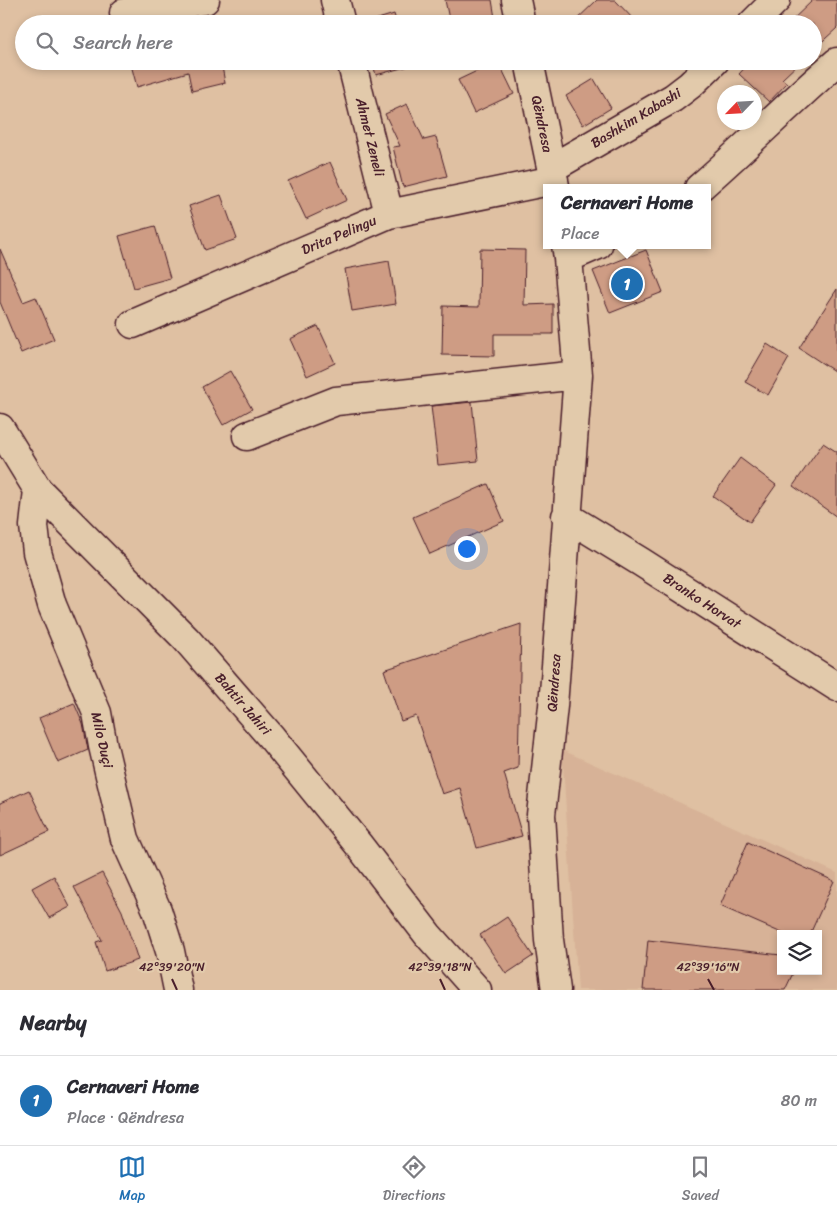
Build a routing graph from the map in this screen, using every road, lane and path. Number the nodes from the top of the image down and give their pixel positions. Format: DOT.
graph roads {
  1 [pos="205,0"];
  2 [pos="335,0"];
  3 [pos="516,0"];
  4 [pos="776,0"];
  5 [pos="124,13"];
  6 [pos="339,15"];
  7 [pos="519,15"];
  8 [pos="761,15"];
  9 [pos="837,62"];
  10 [pos="353,70"];
  11 [pos="531,70"];
  12 [pos="706,70"];
  13 [pos="554,179"];
  14 [pos="704,184"];
  15 [pos="389,214"];
  16 [pos="580,249"];
  17 [pos="567,252"];
  18 [pos="133,324"];
  19 [pos="578,375"];
  20 [pos="0,428"];
  21 [pos="248,436"];
  22 [pos="38,490"];
  23 [pos="566,516"];
  24 [pos="837,687"];
  25 [pos="178,990"];
  26 [pos="477,990"];
  27 [pos="556,990"];
  1 -- 5 [label="street"];
  2 -- 6 [label="street"];
  3 -- 7 [label="street"];
  4 -- 8 [label="street"];
  9 -- 14 [label="street"];
  10 -- 15 [label="street, Ahmet Zeneli"];
  11 -- 13 [label="street, Qëndresa"];
  12 -- 13 [label="street, Bashkim Kabashi"];
  13 -- 15 [label="street, Drita Pelingu"];
  15 -- 18 [label="street, Drita Pelingu"];
  16 -- 17 [label="street"];
  17 -- 19 [label="street, Qëndresa"];
  19 -- 21 [label="street"];
  19 -- 23 [label="street, Qëndresa"];
  20 -- 22 [label="street, Bahtir Jahiri"];
  22 -- 25 [label="street, Milo Duçi"];
  22 -- 26 [label="street, Bahtir Jahiri"];
  23 -- 24 [label="street, Branko Horvat"];
  23 -- 27 [label="street, Qëndresa"];
}
